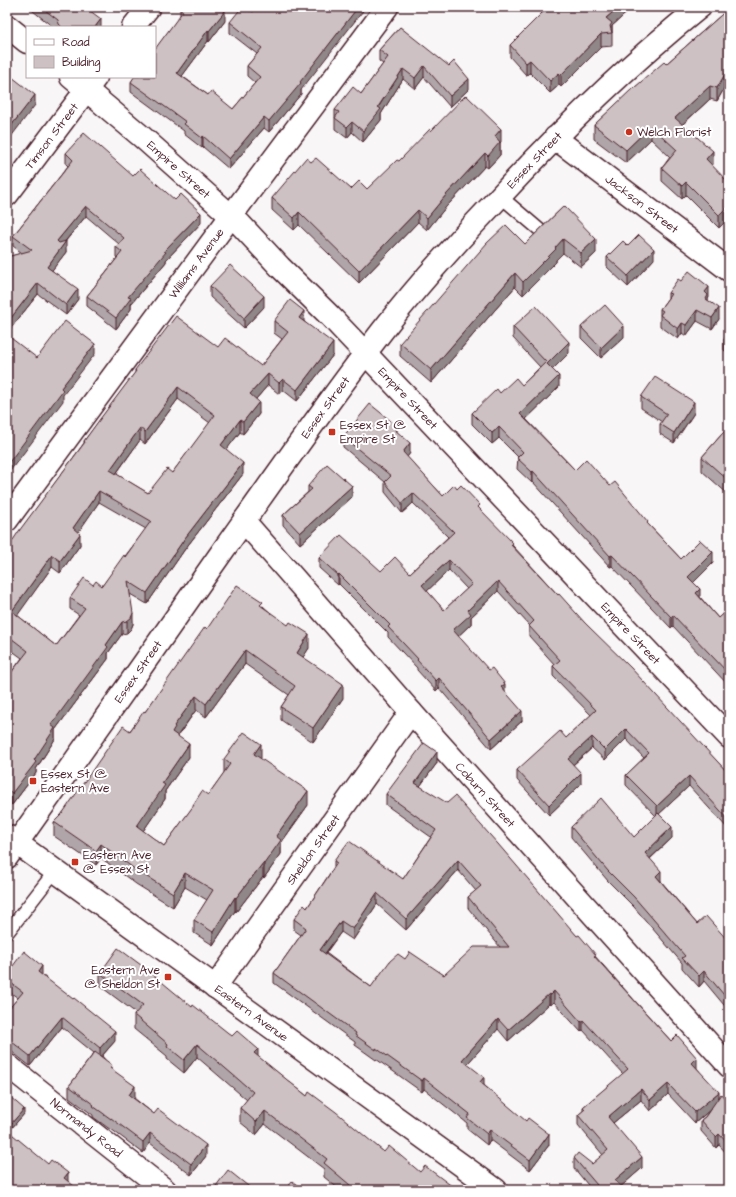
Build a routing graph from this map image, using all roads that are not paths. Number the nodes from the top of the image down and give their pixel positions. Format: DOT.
graph roads {
  1 [pos="148,7"];
  2 [pos="387,7"];
  3 [pos="700,7"];
  4 [pos="7,26"];
  5 [pos="134,26"];
  6 [pos="26,41"];
  7 [pos="84,81"];
  8 [pos="555,138"];
  9 [pos="7,195"];
  10 [pos="500,196"];
  11 [pos="231,216"];
  12 [pos="540,231"];
  13 [pos="729,270"];
  14 [pos="366,354"];
  15 [pos="7,520"];
  16 [pos="244,521"];
  17 [pos="411,712"];
  18 [pos="729,737"];
  19 [pos="10,845"];
  20 [pos="55,871"];
  21 [pos="7,933"];
  22 [pos="215,987"];
  23 [pos="7,1065"];
  24 [pos="729,1066"];
  25 [pos="165,1190"];
  26 [pos="496,1190"];
  1 -- 5 [label="street"];
  2 -- 11 [label="street, Williams Avenue"];
  3 -- 8 [label="street, Essex Street"];
  4 -- 6 [label="street"];
  7 -- 9 [label="street, Timson Street"];
  7 -- 11 [label="street, Empire Street"];
  8 -- 10 [label="street, Essex Street"];
  8 -- 13 [label="street, Jackson Street"];
  10 -- 12 [label="lane"];
  10 -- 14 [label="street, Essex Street"];
  11 -- 14 [label="street, Empire Street"];
  11 -- 15 [label="street, Williams Avenue"];
  14 -- 16 [label="street, Essex Street"];
  14 -- 18 [label="street, Empire Street"];
  16 -- 17 [label="street, Coburn Street"];
  16 -- 19 [label="street, Essex Street"];
  17 -- 22 [label="street, Sheldon Street"];
  17 -- 24 [label="street, Coburn Street"];
  19 -- 20 [label="street, Eastern Avenue"];
  20 -- 21 [label="lane"];
  20 -- 22 [label="street, Eastern Avenue"];
  22 -- 26 [label="street, Eastern Avenue"];
  23 -- 25 [label="street, Normandy Road"];
}
